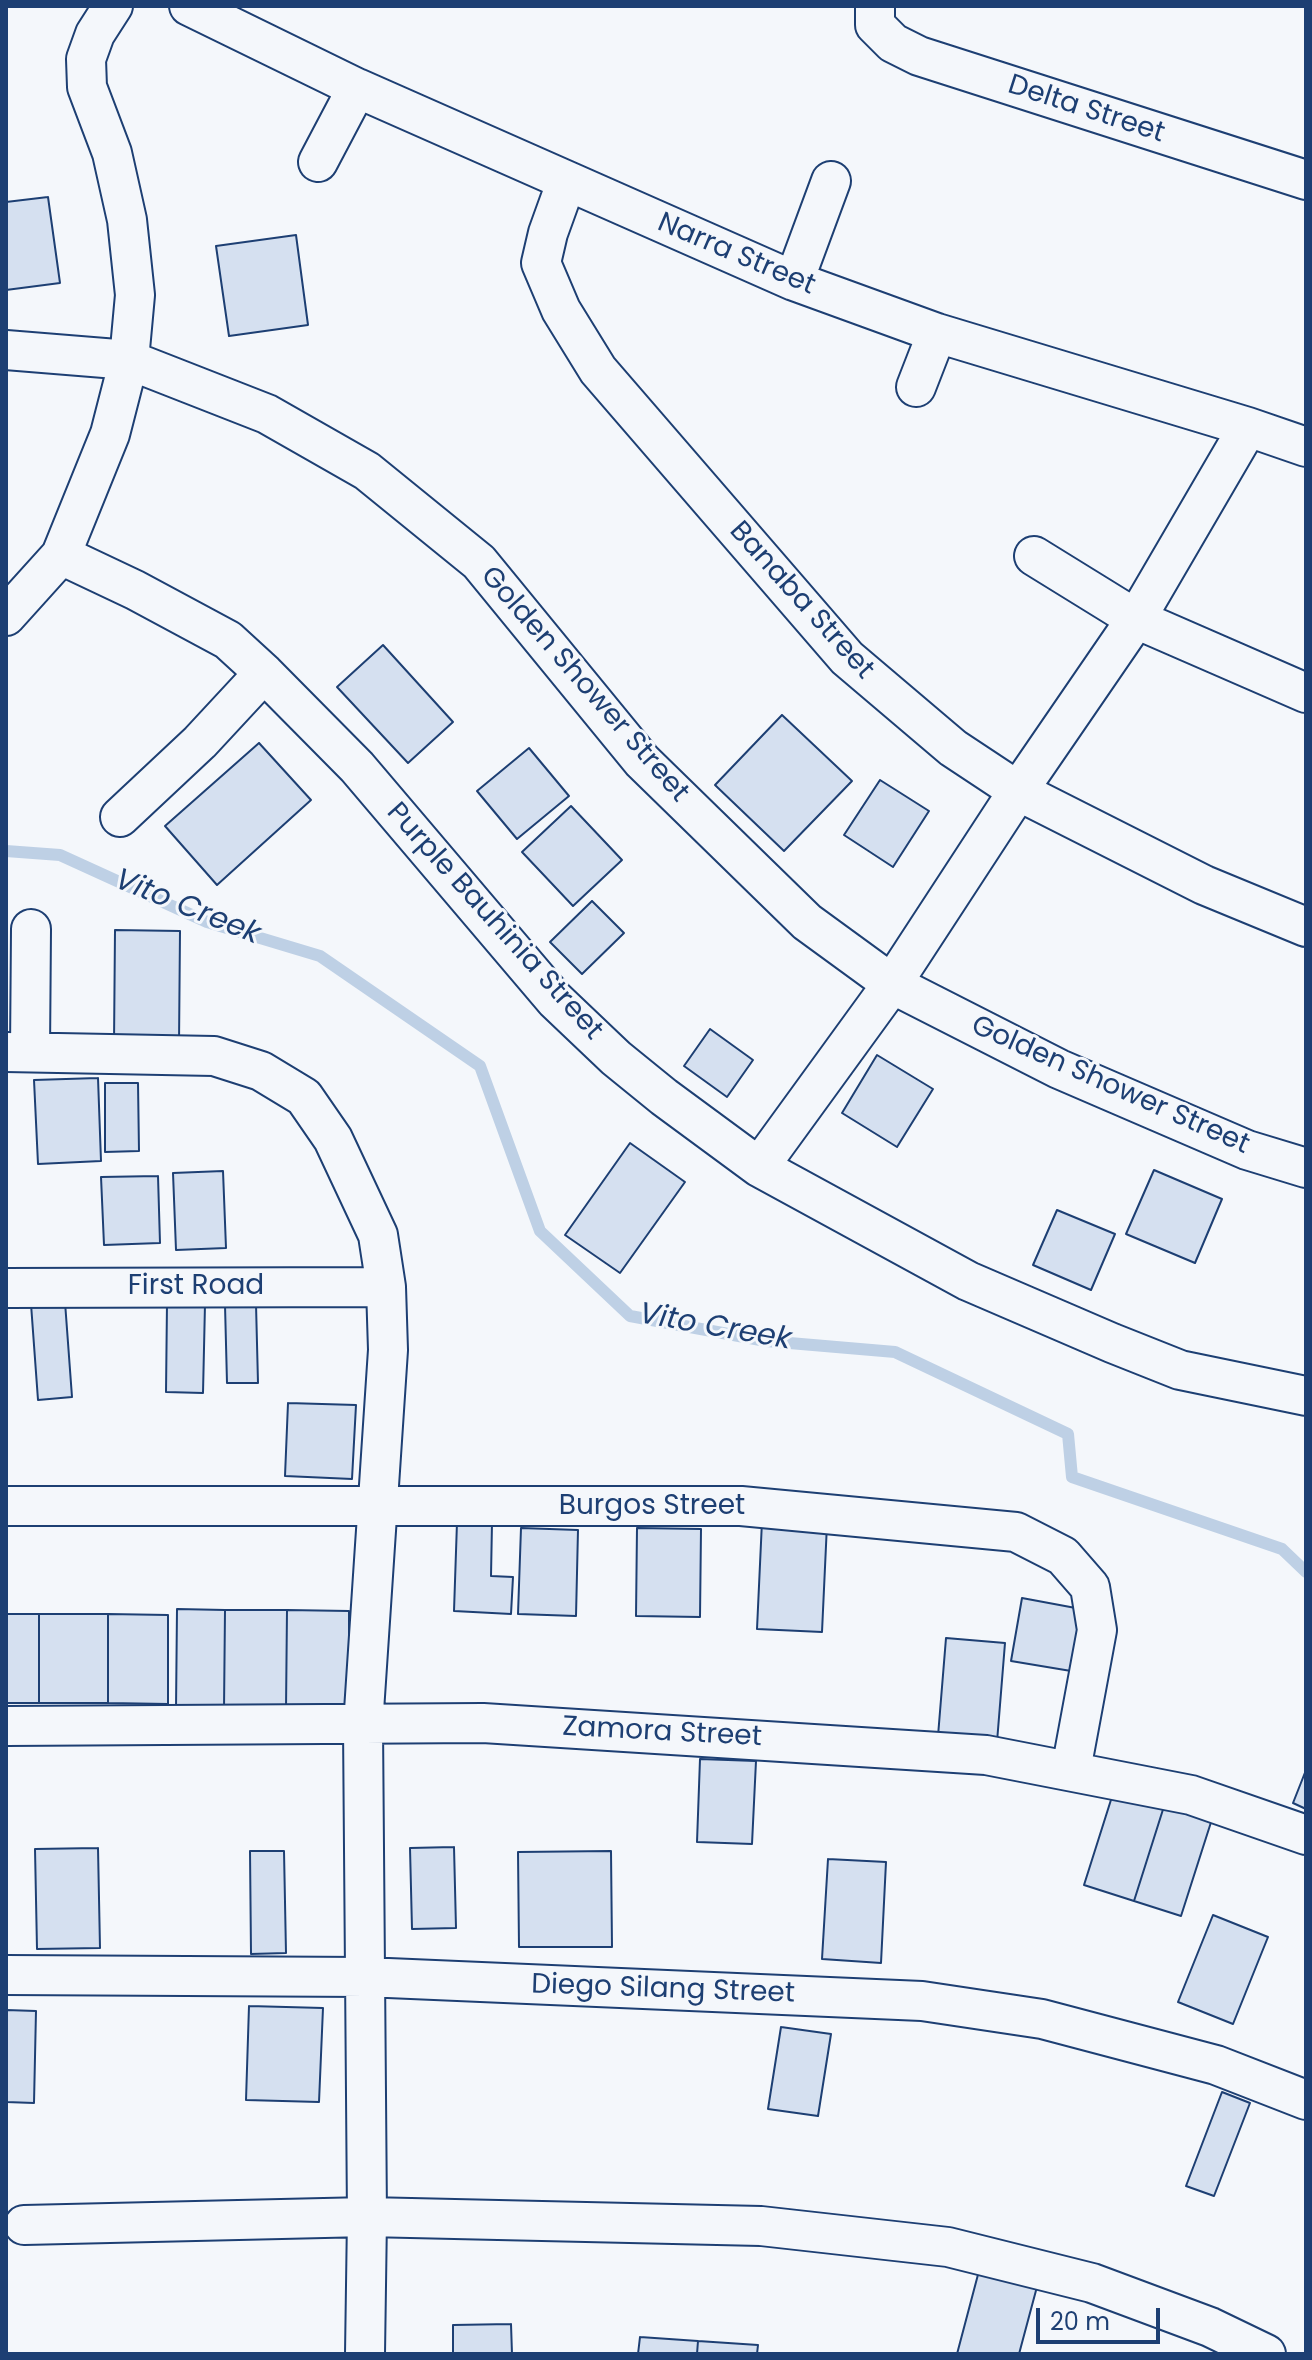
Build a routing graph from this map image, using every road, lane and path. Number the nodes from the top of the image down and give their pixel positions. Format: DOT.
graph roads {
  1 [pos="113,6"];
  2 [pos="189,6"];
  3 [pos="875,15"];
  4 [pos="357,88"];
  5 [pos="318,162"];
  6 [pos="1306,180"];
  7 [pos="831,181"];
  8 [pos="566,183"];
  9 [pos="794,281"];
  10 [pos="937,333"];
  11 [pos="6,350"];
  12 [pos="129,360"];
  13 [pos="916,387"];
  14 [pos="1248,427"];
  15 [pos="1306,447"];
  16 [pos="61,555"];
  17 [pos="1034,556"];
  18 [pos="6,616"];
  19 [pos="1136,619"];
  20 [pos="264,673"];
  21 [pos="1306,693"];
  22 [pos="1018,791"];
  23 [pos="120,817"];
  24 [pos="1306,927"];
  25 [pos="31,929"];
  26 [pos="892,984"];
  27 [pos="18,1052"];
  28 [pos="759,1167"];
  29 [pos="1306,1168"];
  30 [pos="386,1287"];
  31 [pos="6,1288"];
  32 [pos="1306,1396"];
  33 [pos="6,1506"];
  34 [pos="377,1507"];
  35 [pos="6,1726"];
  36 [pos="363,1726"];
  37 [pos="1071,1770"];
  38 [pos="1306,1835"];
  39 [pos="6,1975"];
  40 [pos="365,1977"];
  41 [pos="1306,2100"];
  42 [pos="367,2217"];
  43 [pos="24,2225"];
  44 [pos="365,2354"];
  45 [pos="1266,2354"];
  1 -- 12 [label="street"];
  2 -- 4 [label="street, Narra Street"];
  3 -- 6 [label="street, Delta Street"];
  4 -- 5 [label="street"];
  4 -- 8 [label="street, Narra Street"];
  7 -- 9 [label="street"];
  8 -- 9 [label="street, Narra Street"];
  8 -- 22 [label="street, Banaba Street"];
  9 -- 10 [label="street, Narra Street"];
  10 -- 13 [label="street"];
  10 -- 14 [label="street, Narra Street"];
  11 -- 12 [label="street, Golden Shower Street"];
  12 -- 16 [label="street"];
  12 -- 26 [label="street, Golden Shower Street"];
  14 -- 15 [label="street, Narra Street"];
  14 -- 19 [label="street"];
  16 -- 18 [label="street"];
  16 -- 20 [label="street, Purple Bauhinia Street"];
  17 -- 19 [label="street"];
  19 -- 21 [label="street"];
  19 -- 22 [label="street"];
  20 -- 23 [label="street"];
  20 -- 28 [label="street, Purple Bauhinia Street"];
  22 -- 24 [label="street, Banaba Street"];
  22 -- 26 [label="street"];
  25 -- 27 [label="street"];
  26 -- 28 [label="street"];
  26 -- 29 [label="street, Golden Shower Street"];
  27 -- 30 [label="street"];
  28 -- 32 [label="street, Purple Bauhinia Street"];
  30 -- 31 [label="street, First Road"];
  30 -- 34 [label="street"];
  33 -- 34 [label="street, Burgos Street"];
  34 -- 36 [label="street"];
  34 -- 37 [label="street, Burgos Street"];
  35 -- 36 [label="street, Zamora Street"];
  36 -- 37 [label="street, Zamora Street"];
  36 -- 40 [label="street"];
  37 -- 38 [label="street, Zamora Street"];
  39 -- 40 [label="street, Diego Silang Street"];
  40 -- 41 [label="street, Diego Silang Street"];
  40 -- 42 [label="street"];
  42 -- 43 [label="street"];
  42 -- 44 [label="street"];
  42 -- 45 [label="street"];
}
